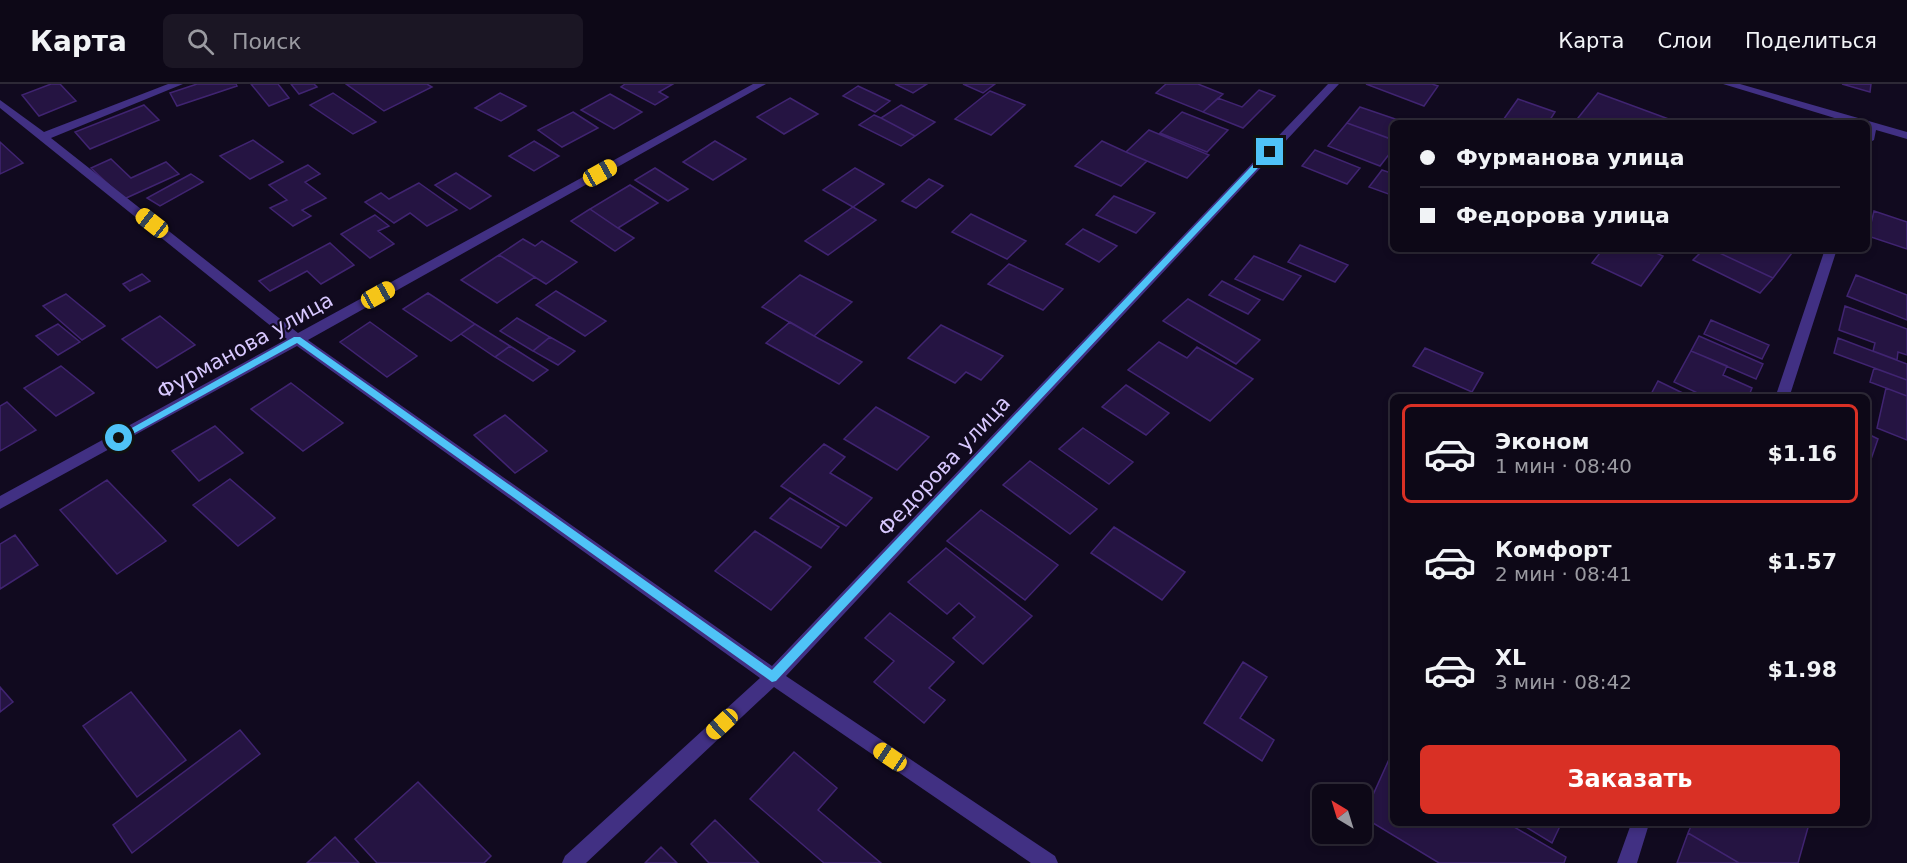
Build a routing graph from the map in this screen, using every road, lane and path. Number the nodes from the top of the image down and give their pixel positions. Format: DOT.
graph roads {
  1 [pos="178,84"];
  2 [pos="762,84"];
  3 [pos="1334,84"];
  4 [pos="1730,84"];
  5 [pos="0,103"];
  6 [pos="1854,120"];
  7 [pos="1870,125"];
  8 [pos="1907,136"];
  9 [pos="42,137"];
  10 [pos="1830,252"];
  11 [pos="297,339"];
  12 [pos="1783,394"];
  13 [pos="0,503"];
  14 [pos="772,677"];
  15 [pos="1639,826"];
  16 [pos="572,863"];
  17 [pos="1048,863"];
  18 [pos="1627,863"];
  1 -- 9 [label="street"];
  2 -- 11 [label="street, Фурманова улица"];
  3 -- 14 [label="street, Федорова улица"];
  4 -- 6 [label="street"];
  5 -- 9 [label="street"];
  7 -- 8 [label="street"];
  9 -- 11 [label="street"];
  10 -- 12 [label="street"];
  11 -- 13 [label="street, Фурманова улица"];
  11 -- 14 [label="street"];
  14 -- 16 [label="street, Федорова улица"];
  14 -- 17 [label="street"];
  15 -- 18 [label="street"];
}
